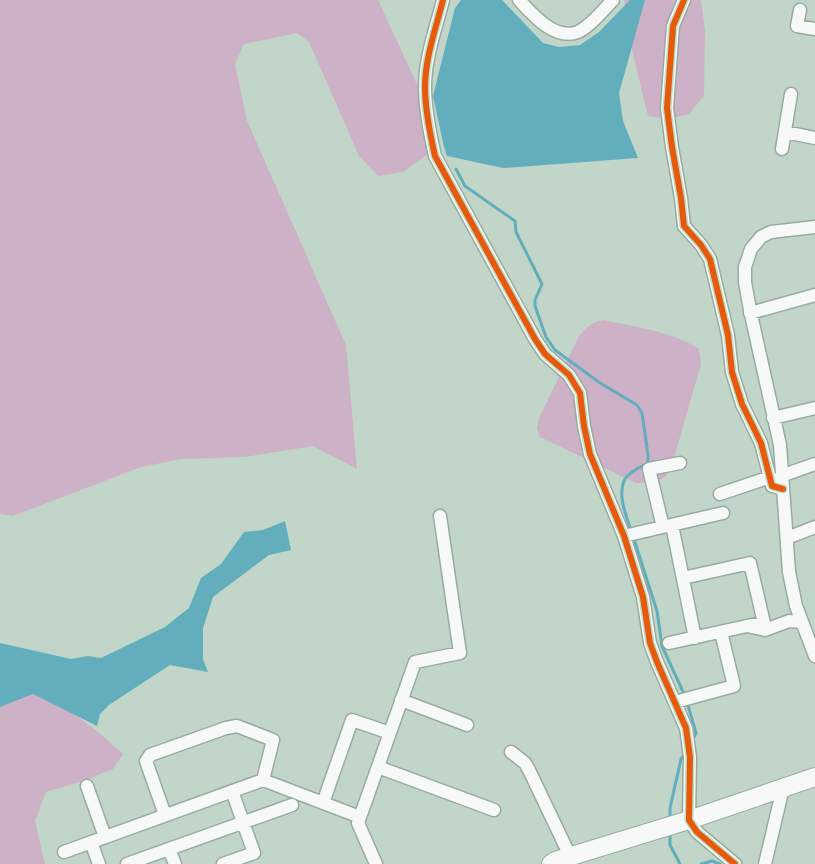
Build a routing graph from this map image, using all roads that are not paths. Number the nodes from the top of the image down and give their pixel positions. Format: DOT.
graph roads {
  1 [pos="443,0"];
  2 [pos="519,0"];
  3 [pos="613,0"];
  4 [pos="684,0"];
  5 [pos="800,10"];
  6 [pos="815,29"];
  7 [pos="791,94"];
  8 [pos="785,132"];
  9 [pos="815,138"];
  10 [pos="782,149"];
  11 [pos="815,227"];
  12 [pos="815,295"];
  13 [pos="750,313"];
  14 [pos="815,408"];
  15 [pos="773,418"];
  16 [pos="680,463"];
  17 [pos="815,464"];
  18 [pos="776,476"];
  19 [pos="720,494"];
  20 [pos="723,512"];
  21 [pos="440,516"];
  22 [pos="667,526"];
  23 [pos="815,527"];
  24 [pos="624,536"];
  25 [pos="787,538"];
  26 [pos="683,578"];
  27 [pos="802,622"];
  28 [pos="747,626"];
  29 [pos="721,632"];
  30 [pos="696,638"];
  31 [pos="669,643"];
  32 [pos="815,656"];
  33 [pos="402,700"];
  34 [pos="675,702"];
  35 [pos="467,725"];
  36 [pos="390,733"];
  37 [pos="511,752"];
  38 [pos="378,767"];
  39 [pos="815,777"];
  40 [pos="263,780"];
  41 [pos="87,786"];
  42 [pos="784,788"];
  43 [pos="232,791"];
  44 [pos="323,803"];
  45 [pos="292,805"];
  46 [pos="494,810"];
  47 [pos="165,815"];
  48 [pos="360,817"];
  49 [pos="689,820"];
  50 [pos="244,822"];
  51 [pos="105,837"];
  52 [pos="91,842"];
  53 [pos="169,849"];
  54 [pos="64,852"];
  55 [pos="570,856"];
  56 [pos="99,864"];
  57 [pos="127,864"];
  58 [pos="174,864"];
  59 [pos="223,864"];
  60 [pos="376,864"];
  61 [pos="551,864"];
  62 [pos="735,864"];
  63 [pos="766,864"];
  1 -- 24 [label="street"];
  2 -- 3 [label="street"];
  4 -- 18 [label="street"];
  5 -- 6 [label="street"];
  7 -- 8 [label="street"];
  8 -- 9 [label="street"];
  8 -- 10 [label="street"];
  11 -- 13 [label="street"];
  12 -- 13 [label="street"];
  13 -- 15 [label="street"];
  14 -- 15 [label="street"];
  15 -- 18 [label="street"];
  16 -- 22 [label="street"];
  17 -- 18 [label="street"];
  18 -- 19 [label="street"];
  18 -- 25 [label="street"];
  20 -- 22 [label="street"];
  21 -- 33 [label="street"];
  22 -- 24 [label="street"];
  22 -- 26 [label="street"];
  23 -- 25 [label="street"];
  24 -- 34 [label="street"];
  25 -- 27 [label="street"];
  26 -- 28 [label="street"];
  26 -- 30 [label="street"];
  27 -- 28 [label="street"];
  27 -- 32 [label="street"];
  28 -- 29 [label="street"];
  29 -- 30 [label="street"];
  29 -- 34 [label="street"];
  30 -- 31 [label="street"];
  33 -- 35 [label="street"];
  33 -- 36 [label="street"];
  34 -- 49 [label="street"];
  36 -- 38 [label="street"];
  36 -- 44 [label="street"];
  37 -- 55 [label="street"];
  38 -- 46 [label="street"];
  38 -- 48 [label="street"];
  39 -- 42 [label="street"];
  40 -- 43 [label="street"];
  40 -- 44 [label="street"];
  40 -- 47 [label="street"];
  41 -- 51 [label="street"];
  42 -- 49 [label="street"];
  42 -- 63 [label="street"];
  43 -- 47 [label="street"];
  43 -- 50 [label="street"];
  44 -- 48 [label="street"];
  45 -- 50 [label="street"];
  47 -- 51 [label="street"];
  48 -- 60 [label="street"];
  49 -- 55 [label="street"];
  49 -- 62 [label="street"];
  50 -- 53 [label="street"];
  50 -- 59 [label="street"];
  51 -- 52 [label="street"];
  52 -- 54 [label="street"];
  52 -- 56 [label="street"];
  53 -- 57 [label="street"];
  53 -- 58 [label="street"];
  55 -- 61 [label="street"];
}
